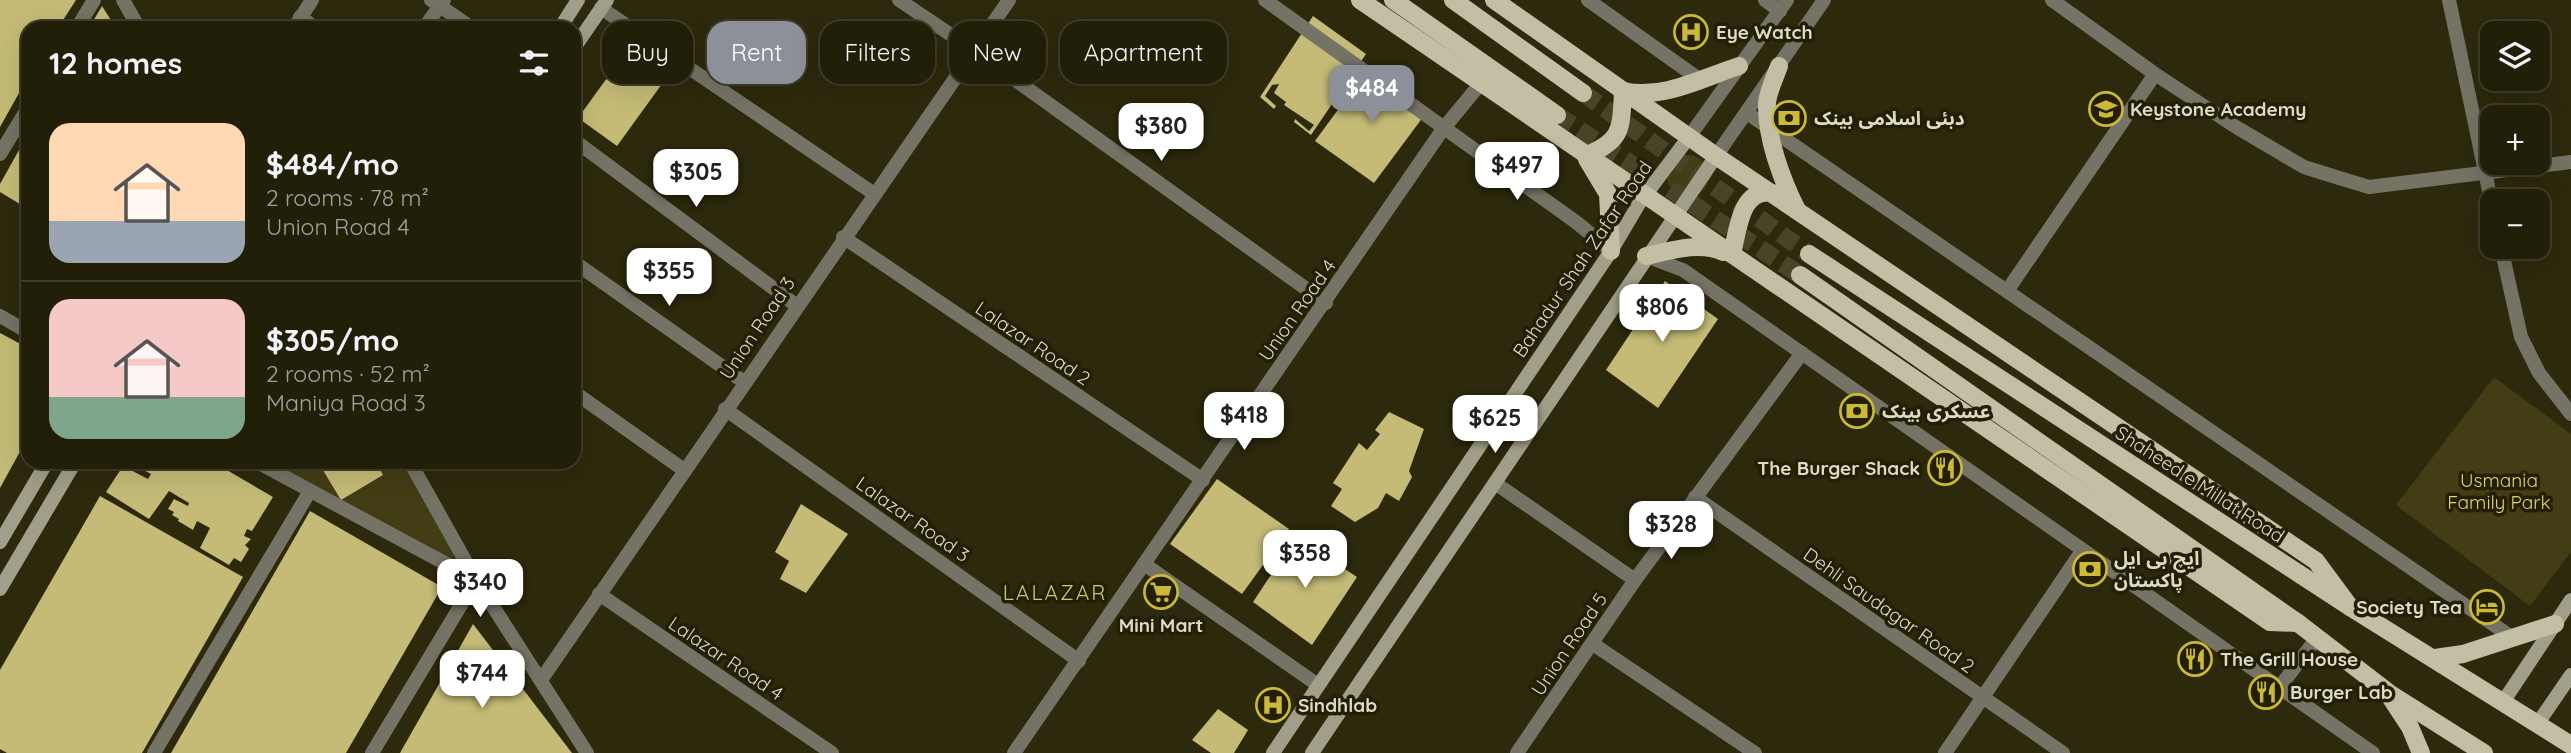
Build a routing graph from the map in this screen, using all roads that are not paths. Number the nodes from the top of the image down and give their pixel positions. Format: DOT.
graph roads {
  1 [pos="94,0"];
  2 [pos="123,0"];
  3 [pos="312,0"];
  4 [pos="899,0"];
  5 [pos="1009,0"];
  6 [pos="1265,0"];
  7 [pos="1360,0"];
  8 [pos="1393,0"];
  9 [pos="1453,0"];
  10 [pos="1494,0"];
  11 [pos="1588,0"];
  12 [pos="1765,0"];
  13 [pos="1824,0"];
  14 [pos="2052,0"];
  15 [pos="2449,0"];
  16 [pos="577,1"];
  17 [pos="438,2"];
  18 [pos="604,4"];
  19 [pos="1784,5"];
  20 [pos="81,21"];
  21 [pos="135,21"];
  22 [pos="298,21"];
  23 [pos="428,21"];
  24 [pos="463,21"];
  25 [pos="564,21"];
  26 [pos="995,21"];
  27 [pos="949,34"];
  28 [pos="581,38"];
  29 [pos="1740,66"];
  30 [pos="1779,66"];
  31 [pos="2155,74"];
  32 [pos="1699,79"];
  33 [pos="1481,83"];
  34 [pos="951,84"];
  35 [pos="1021,84"];
  36 [pos="1623,91"];
  37 [pos="1583,93"];
  38 [pos="1747,113"];
  39 [pos="1557,115"];
  40 [pos="21,120"];
  41 [pos="1443,129"];
  42 [pos="1771,130"];
  43 [pos="1689,137"];
  44 [pos="581,145"];
  45 [pos="2480,149"];
  46 [pos="1585,153"];
  47 [pos="0,154"];
  48 [pos="1716,156"];
  49 [pos="2571,162"];
  50 [pos="2550,165"];
  51 [pos="2480,174"];
  52 [pos="873,193"];
  53 [pos="1773,193"];
  54 [pos="1646,195"];
  55 [pos="1797,211"];
  56 [pos="1675,215"];
  57 [pos="843,237"];
  58 [pos="1611,251"];
  59 [pos="1809,254"];
  60 [pos="1646,256"];
  61 [pos="1737,258"];
  62 [pos="2504,259"];
  63 [pos="581,267"];
  64 [pos="1800,275"];
  65 [pos="2007,291"];
  66 [pos="1326,303"];
  67 [pos="796,305"];
  68 [pos="0,316"];
  69 [pos="21,328"];
  70 [pos="1802,353"];
  71 [pos="744,382"];
  72 [pos="581,397"];
  73 [pos="725,409"];
  74 [pos="2571,414"];
  75 [pos="43,469"];
  76 [pos="71,469"];
  77 [pos="270,469"];
  78 [pos="414,469"];
  79 [pos="684,470"];
  80 [pos="1203,480"];
  81 [pos="1495,483"];
  82 [pos="310,491"];
  83 [pos="1695,497"];
  84 [pos="0,542"];
  85 [pos="2082,551"];
  86 [pos="1144,564"];
  87 [pos="476,580"];
  88 [pos="1635,580"];
  89 [pos="0,589"];
  90 [pos="599,594"];
  91 [pos="2571,600"];
  92 [pos="2350,607"];
  93 [pos="2298,623"];
  94 [pos="2554,624"];
  95 [pos="2317,638"];
  96 [pos="2513,638"];
  97 [pos="1593,644"];
  98 [pos="2435,658"];
  99 [pos="1079,661"];
  100 [pos="2571,675"];
  101 [pos="541,680"];
  102 [pos="1318,685"];
  103 [pos="2280,688"];
  104 [pos="2389,693"];
  105 [pos="1984,700"];
  106 [pos="2503,702"];
  107 [pos="2539,723"];
  108 [pos="2571,745"];
  109 [pos="2475,751"];
  110 [pos="154,753"];
  111 [pos="372,753"];
  112 [pos="587,753"];
  113 [pos="832,753"];
  114 [pos="1014,753"];
  115 [pos="1273,753"];
  116 [pos="1312,753"];
  117 [pos="1517,753"];
  118 [pos="1755,753"];
  119 [pos="1945,753"];
  120 [pos="2063,753"];
  121 [pos="2373,753"];
  122 [pos="2421,753"];
  1 -- 20 [label="street"];
  2 -- 21 [label="street"];
  3 -- 22 [label="street"];
  4 -- 27 [label="street"];
  5 -- 26 [label="street, Union Road 3"];
  6 -- 41 [label="street"];
  7 -- 33 [label="main road"];
  8 -- 39 [label="main road"];
  9 -- 37 [label="main road"];
  10 -- 36 [label="main road"];
  11 -- 32 [label="street"];
  12 -- 19 [label="street"];
  13 -- 30 [label="street"];
  14 -- 31 [label="street"];
  15 -- 45 [label="street"];
  16 -- 25 [label="main road"];
  17 -- 23 [label="street"];
  17 -- 24 [label="street"];
  18 -- 28 [label="main road"];
  18 -- 52 [label="street"];
  19 -- 29 [label="street, Bahadur Shah Zafar Road"];
  29 -- 32 [label="main road"];
  29 -- 43 [label="street, Bahadur Shah Zafar Road"];
  30 -- 38 [label="street"];
  30 -- 42 [label="main road"];
  31 -- 51 [label="street"];
  31 -- 65 [label="street"];
  32 -- 36 [label="main road"];
  33 -- 41 [label="street, Union Road 4"];
  33 -- 46 [label="main road"];
  34 -- 52 [label="street, Union Road 3"];
  35 -- 66 [label="street"];
  36 -- 43 [label="main road"];
  36 -- 46 [label="main road"];
  38 -- 42 [label="street"];
  38 -- 48 [label="street"];
  40 -- 47 [label="street"];
  41 -- 58 [label="street"];
  41 -- 66 [label="street, Union Road 4"];
  42 -- 55 [label="main road"];
  42 -- 65 [label="street"];
  43 -- 48 [label="main road"];
  43 -- 54 [label="main road, Bahadur Shah Zafar Road"];
  44 -- 67 [label="street"];
  46 -- 54 [label="main road"];
  46 -- 58 [label="main road"];
  48 -- 53 [label="main road"];
  48 -- 56 [label="main road"];
  49 -- 50 [label="street"];
  52 -- 57 [label="street, Union Road 3"];
  53 -- 55 [label="main road"];
  53 -- 61 [label="main road"];
  54 -- 56 [label="main road"];
  54 -- 58 [label="main road, Bahadur Shah Zafar Road"];
  55 -- 92 [label="main road"];
  56 -- 60 [label="main road"];
  56 -- 61 [label="main road"];
  57 -- 67 [label="street, Union Road 3"];
  57 -- 80 [label="street, Lalazar Road 2"];
  58 -- 102 [label="main road, Bahadur Shah Zafar Road"];
  59 -- 92 [label="main road, Shaheed e Millat Road"];
  60 -- 61 [label="main road"];
  60 -- 70 [label="street"];
  60 -- 81 [label="main road"];
  61 -- 93 [label="main road"];
  62 -- 74 [label="street"];
  63 -- 71 [label="street"];
  64 -- 93 [label="main road"];
  65 -- 96 [label="street"];
  66 -- 80 [label="street, Union Road 4"];
  67 -- 71 [label="street, Union Road 3"];
  68 -- 69 [label="street"];
  70 -- 83 [label="street, Union Road 5"];
  70 -- 85 [label="street"];
  71 -- 73 [label="street, Union Road 3"];
  72 -- 79 [label="street"];
  73 -- 79 [label="street, Union Road 3"];
  73 -- 99 [label="street, Lalazar Road 3"];
  75 -- 84 [label="main road"];
  76 -- 89 [label="main road"];
  77 -- 82 [label="street"];
  78 -- 87 [label="street"];
  79 -- 90 [label="street, Union Road 3"];
  80 -- 86 [label="street, Union Road 4"];
  81 -- 88 [label="street"];
  81 -- 116 [label="main road"];
  82 -- 87 [label="street"];
  82 -- 110 [label="street"];
  83 -- 88 [label="street, Union Road 5"];
  83 -- 105 [label="street, Dehli Saudagar Road 2"];
  85 -- 103 [label="street"];
  85 -- 105 [label="street"];
  86 -- 99 [label="street, Union Road 4"];
  86 -- 102 [label="street"];
  87 -- 101 [label="street"];
  87 -- 111 [label="street"];
  88 -- 97 [label="street, Union Road 5"];
  90 -- 101 [label="street, Union Road 3"];
  90 -- 113 [label="street, Lalazar Road 4"];
  91 -- 94 [label="main road"];
  92 -- 98 [label="main road, Shaheed e Millat Road"];
  93 -- 95 [label="main road"];
  94 -- 96 [label="main road"];
  94 -- 106 [label="main road"];
  95 -- 103 [label="street"];
  95 -- 104 [label="main road"];
  96 -- 98 [label="main road"];
  97 -- 117 [label="street, Union Road 5"];
  97 -- 118 [label="street"];
  98 -- 106 [label="main road, Shaheed e Millat Road"];
  99 -- 114 [label="street, Union Road 4"];
  100 -- 107 [label="main road"];
  101 -- 112 [label="street"];
  102 -- 115 [label="main road, Bahadur Shah Zafar Road"];
  103 -- 121 [label="street"];
  104 -- 109 [label="main road"];
  104 -- 122 [label="main road"];
  105 -- 119 [label="street"];
  105 -- 120 [label="street, Dehli Saudagar Road 2"];
  106 -- 107 [label="main road, Shaheed e Millat Road"];
  107 -- 108 [label="main road, Shaheed e Millat Road"];
}
